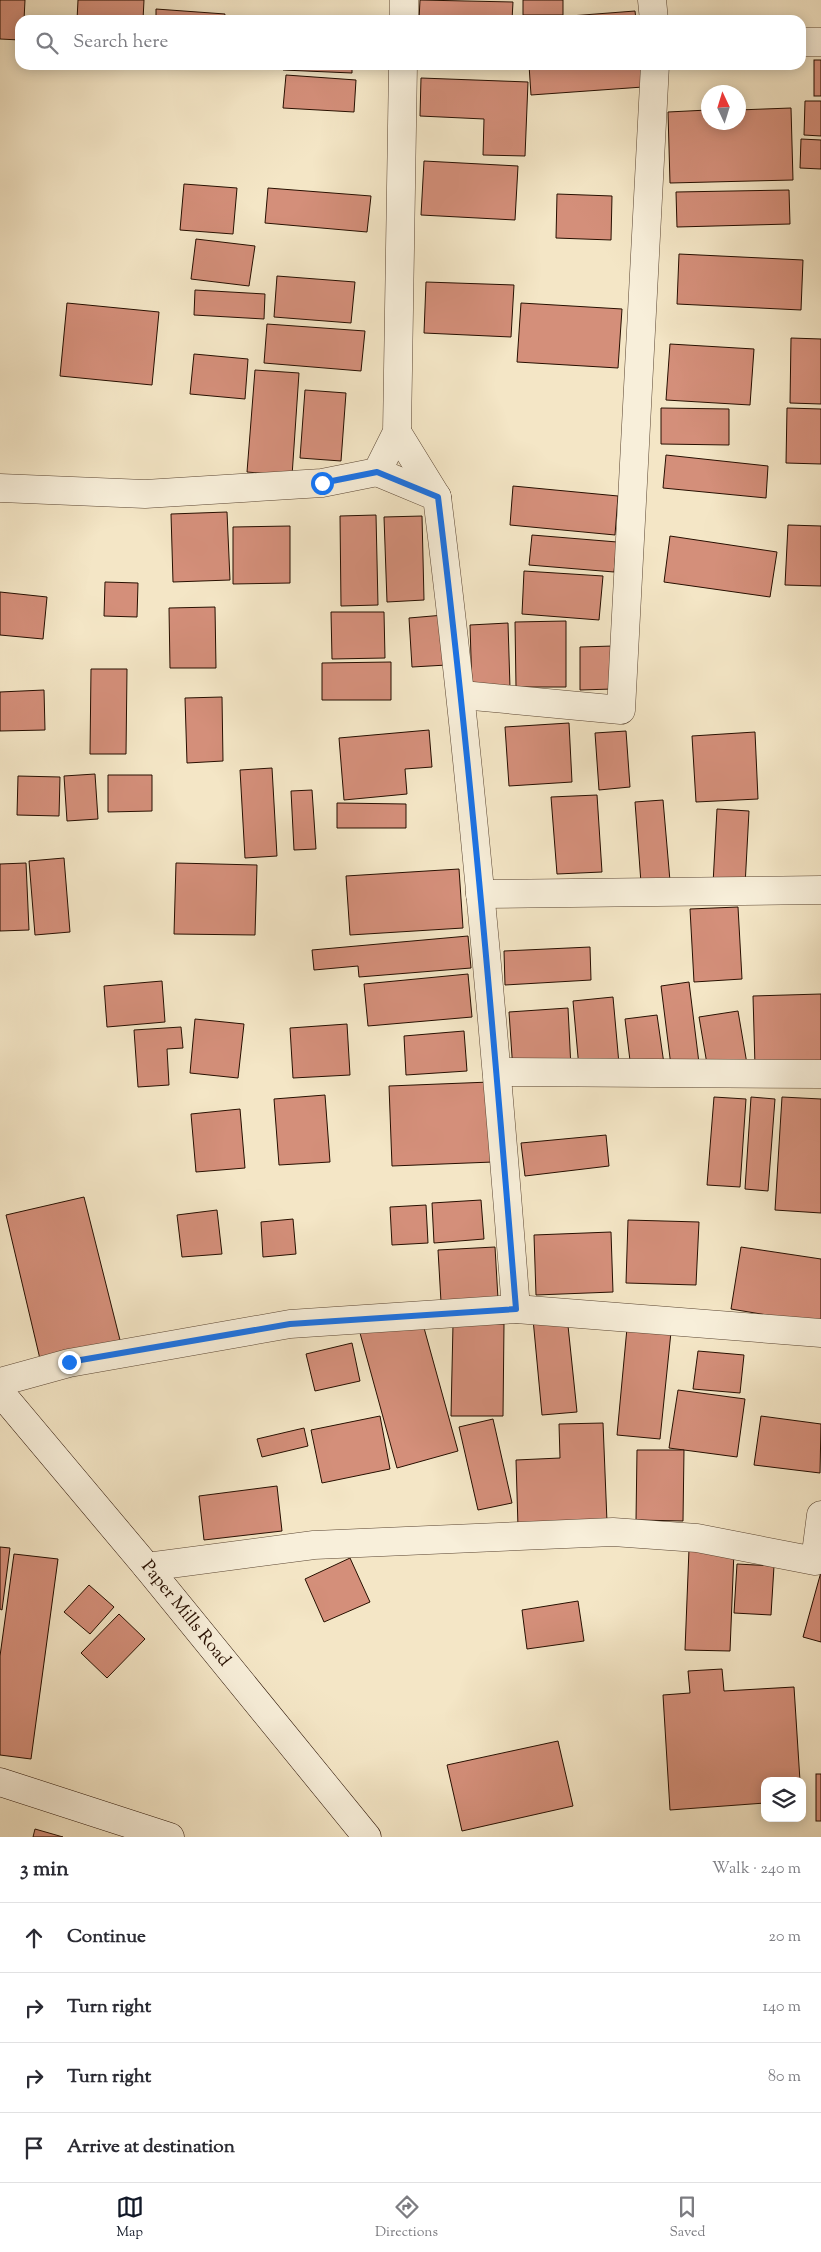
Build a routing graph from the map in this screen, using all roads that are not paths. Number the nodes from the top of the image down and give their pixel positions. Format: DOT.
graph roads {
  1 [pos="404,0"];
  2 [pos="652,0"];
  3 [pos="404,15"];
  4 [pos="654,15"];
  5 [pos="806,42"];
  6 [pos="821,42"];
  7 [pos="403,70"];
  8 [pos="655,70"];
  9 [pos="397,432"];
  10 [pos="377,472"];
  11 [pos="0,488"];
  12 [pos="438,497"];
  13 [pos="462,695"];
  14 [pos="821,890"];
  15 [pos="480,894"];
  16 [pos="497,1072"];
  17 [pos="821,1074"];
  18 [pos="516,1309"];
  19 [pos="821,1333"];
  20 [pos="0,1382"];
  21 [pos="0,1392"];
  22 [pos="821,1515"];
  23 [pos="147,1567"];
  24 [pos="0,1782"];
  25 [pos="170,1837"];
  26 [pos="367,1837"];
  1 -- 3 [label="street"];
  2 -- 4 [label="street"];
  5 -- 6 [label="street"];
  7 -- 9 [label="street"];
  8 -- 13 [label="street"];
  9 -- 10 [label="street"];
  9 -- 12 [label="street"];
  10 -- 11 [label="street"];
  10 -- 12 [label="street"];
  12 -- 13 [label="street"];
  13 -- 15 [label="street"];
  14 -- 15 [label="street"];
  15 -- 16 [label="street"];
  16 -- 17 [label="street"];
  16 -- 18 [label="street"];
  18 -- 19 [label="street"];
  18 -- 20 [label="street"];
  21 -- 23 [label="street, Paper Mills Road"];
  22 -- 23 [label="street"];
  23 -- 26 [label="street, Paper Mills Road"];
  24 -- 25 [label="street"];
}
